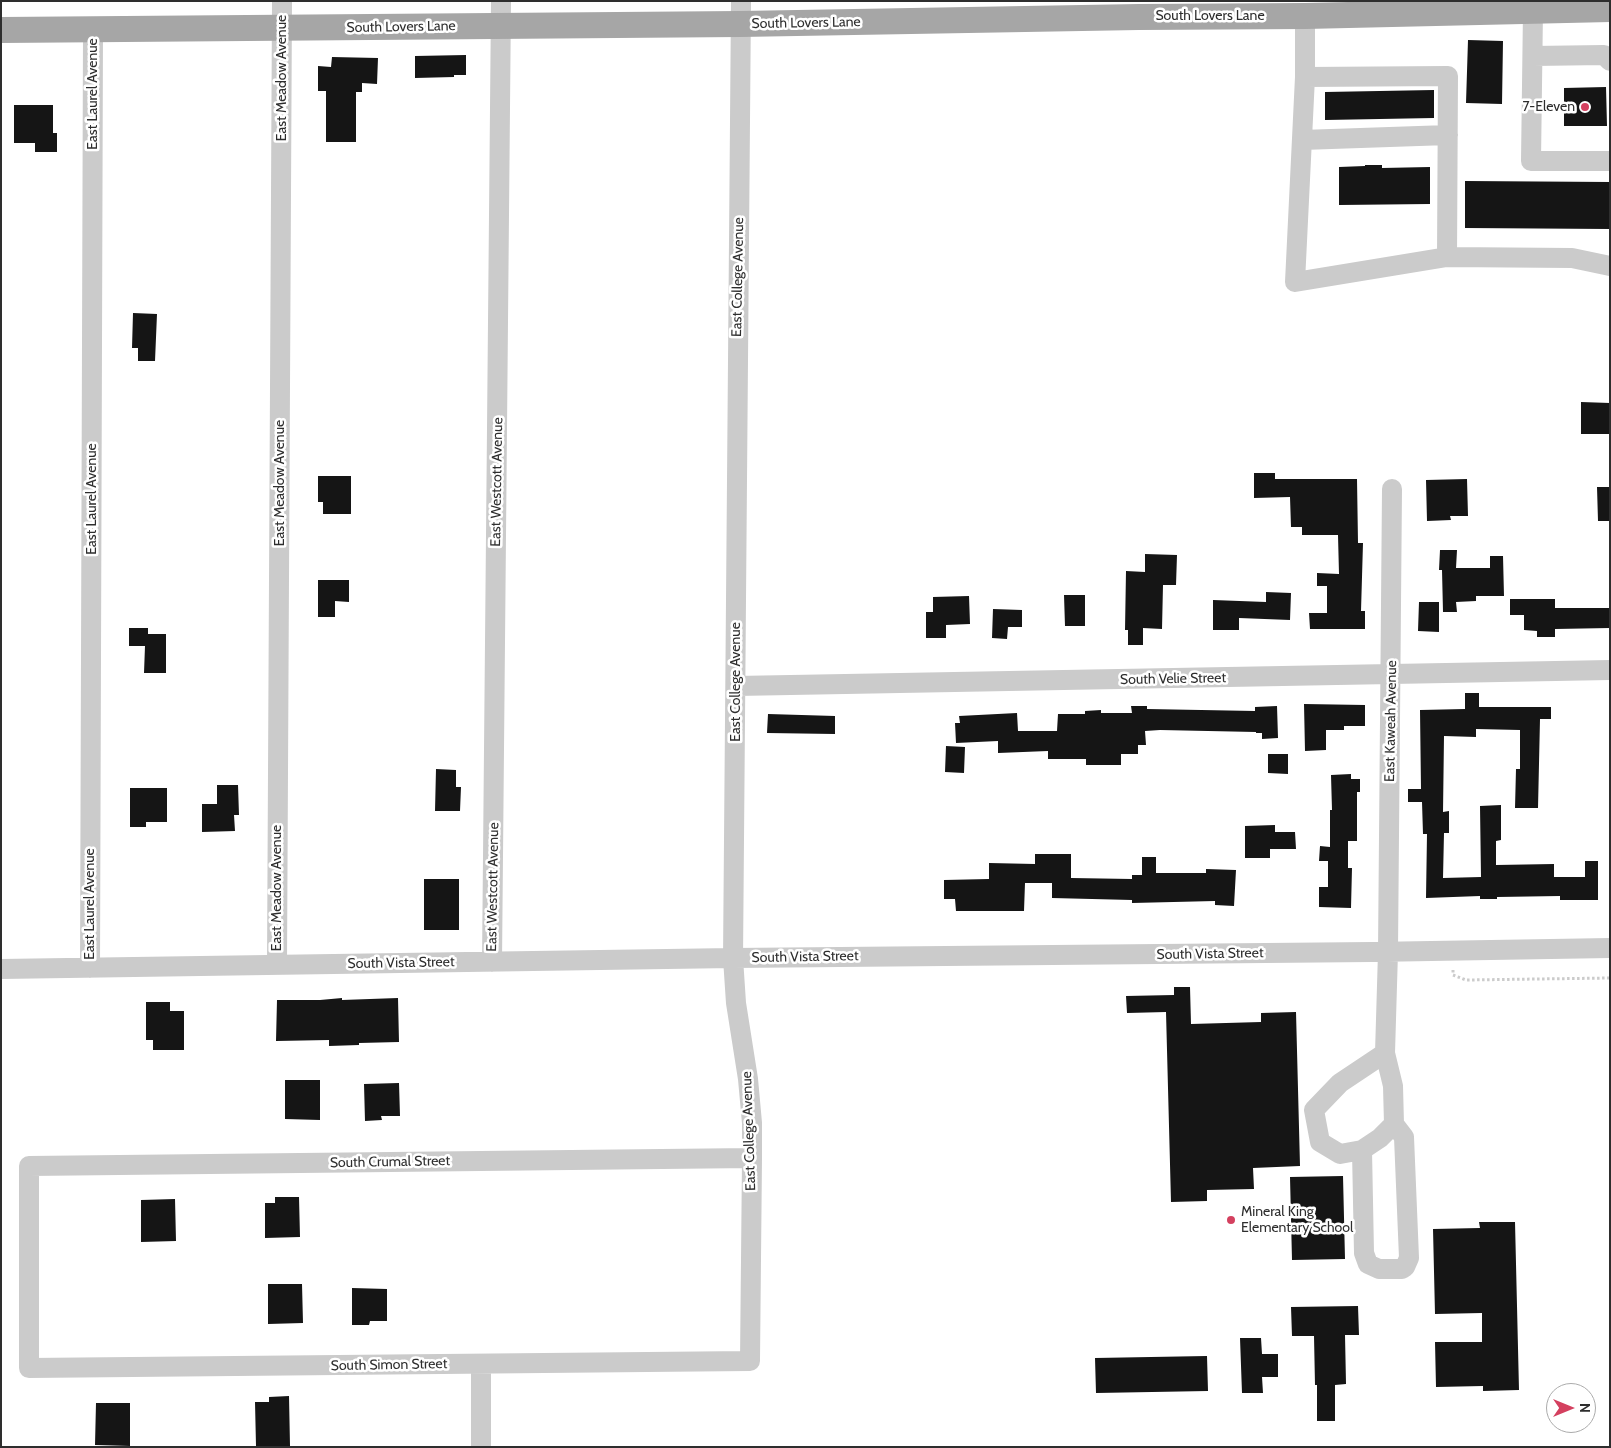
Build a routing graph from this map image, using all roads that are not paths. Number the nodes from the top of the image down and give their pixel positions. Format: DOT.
graph roads {
  1 [pos="282,1"];
  2 [pos="1192,1"];
  3 [pos="1316,9"];
  4 [pos="1610,9"];
  5 [pos="1533,10"];
  6 [pos="741,12"];
  7 [pos="501,14"];
  8 [pos="1139,17"];
  9 [pos="282,28"];
  10 [pos="1,30"];
  11 [pos="93,30"];
  12 [pos="1533,56"];
  13 [pos="1610,61"];
  14 [pos="1305,77"];
  15 [pos="1448,135"];
  16 [pos="1302,140"];
  17 [pos="1610,161"];
  18 [pos="1447,257"];
  19 [pos="1610,266"];
  20 [pos="1392,489"];
  21 [pos="1610,670"];
  22 [pos="1392,675"];
  23 [pos="736,686"];
  24 [pos="1610,948"];
  25 [pos="1388,952"];
  26 [pos="733,958"];
  27 [pos="492,962"];
  28 [pos="277,964"];
  29 [pos="90,968"];
  30 [pos="1,969"];
  31 [pos="1385,1053"];
  32 [pos="1394,1124"];
  33 [pos="1362,1150"];
  34 [pos="752,1158"];
  35 [pos="750,1361"];
  36 [pos="481,1364"];
  37 [pos="29,1368"];
  38 [pos="481,1447"];
  1 -- 9 [label="street, East Meadow Avenue"];
  2 -- 8 [label="main road"];
  3 -- 5 [label="main road, South Lovers Lane"];
  3 -- 8 [label="main road, South Lovers Lane"];
  3 -- 14 [label="street"];
  4 -- 5 [label="main road, South Lovers Lane"];
  5 -- 12 [label="street"];
  6 -- 7 [label="main road, South Lovers Lane"];
  6 -- 8 [label="main road, South Lovers Lane"];
  6 -- 23 [label="street, East College Avenue"];
  7 -- 9 [label="main road, South Lovers Lane"];
  7 -- 27 [label="street, East Westcott Avenue"];
  9 -- 11 [label="main road, South Lovers Lane"];
  9 -- 28 [label="street, East Meadow Avenue"];
  10 -- 11 [label="main road, South Lovers Lane"];
  11 -- 29 [label="street, East Laurel Avenue"];
  12 -- 13 [label="street"];
  12 -- 17 [label="street"];
  14 -- 15 [label="street"];
  14 -- 16 [label="street"];
  15 -- 16 [label="street"];
  15 -- 18 [label="street"];
  16 -- 18 [label="street"];
  18 -- 19 [label="street"];
  20 -- 22 [label="street, East Kaweah Avenue"];
  21 -- 22 [label="street, South Velie Street"];
  22 -- 23 [label="street, South Velie Street"];
  22 -- 25 [label="street, East Kaweah Avenue"];
  23 -- 26 [label="street, East College Avenue"];
  24 -- 25 [label="street, South Vista Street"];
  25 -- 26 [label="street, South Vista Street"];
  25 -- 31 [label="street, East Kaweah Avenue"];
  26 -- 27 [label="street, South Vista Street"];
  26 -- 34 [label="street, East College Avenue"];
  27 -- 28 [label="street, South Vista Street"];
  28 -- 29 [label="street, South Vista Street"];
  29 -- 30 [label="street, South Vista Street"];
  31 -- 32 [label="street, East Kaweah Avenue"];
  31 -- 33 [label="street"];
  32 -- 33 [label="street"];
  32 -- 33 [label="street"];
  34 -- 35 [label="street, East College Avenue"];
  34 -- 37 [label="street, South Crumal Street"];
  35 -- 36 [label="street, South Simon Street"];
  36 -- 37 [label="street, South Simon Street"];
  36 -- 38 [label="street"];
}
